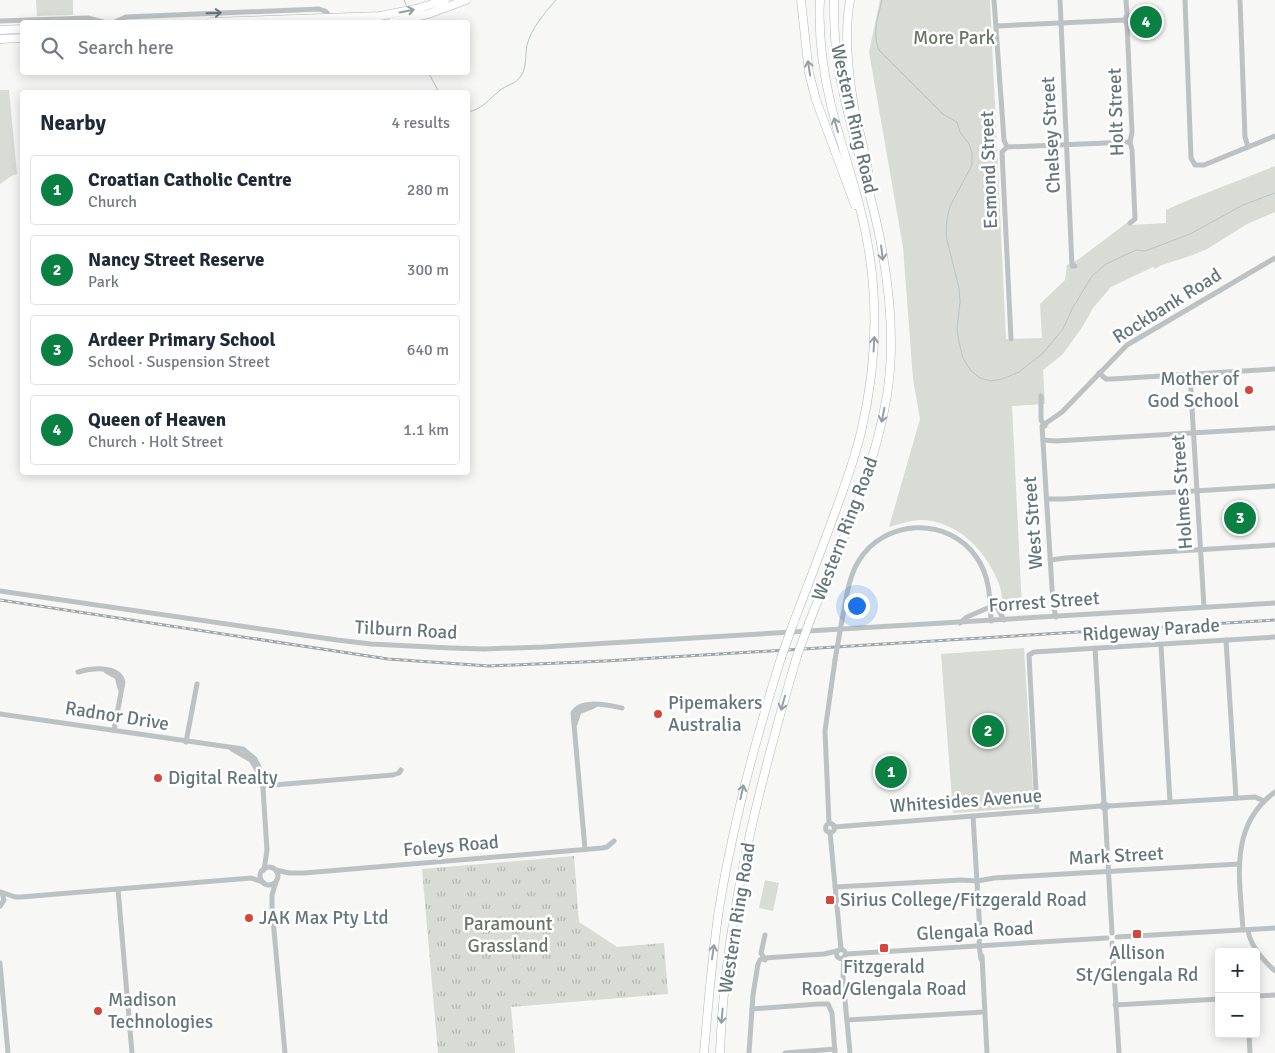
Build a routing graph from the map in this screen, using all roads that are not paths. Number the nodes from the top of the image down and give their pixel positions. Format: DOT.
graph roads {
  1 [pos="445,0"];
  2 [pos="466,0"];
  3 [pos="801,0"];
  4 [pos="820,0"];
  5 [pos="834,0"];
  6 [pos="850,0"];
  7 [pos="994,0"];
  8 [pos="1060,0"];
  9 [pos="1126,0"];
  10 [pos="1185,0"];
  11 [pos="1240,0"];
  12 [pos="427,10"];
  13 [pos="332,18"];
  14 [pos="20,20"];
  15 [pos="29,20"];
  16 [pos="96,20"];
  17 [pos="119,20"];
  18 [pos="272,20"];
  19 [pos="398,20"];
  20 [pos="1125,20"];
  21 [pos="0,21"];
  22 [pos="1061,23"];
  23 [pos="997,26"];
  24 [pos="20,29"];
  25 [pos="0,30"];
  26 [pos="20,38"];
  27 [pos="0,39"];
  28 [pos="1275,136"];
  29 [pos="1130,142"];
  30 [pos="1066,145"];
  31 [pos="1248,146"];
  32 [pos="1007,147"];
  33 [pos="873,206"];
  34 [pos="1130,223"];
  35 [pos="867,240"];
  36 [pos="1275,258"];
  37 [pos="1075,266"];
  38 [pos="1011,339"];
  39 [pos="1275,369"];
  40 [pos="1099,373"];
  41 [pos="1190,375"];
  42 [pos="1041,396"];
  43 [pos="1044,425"];
  44 [pos="1275,428"];
  45 [pos="1193,433"];
  46 [pos="1043,441"];
  47 [pos="1275,486"];
  48 [pos="1197,490"];
  49 [pos="1047,500"];
  50 [pos="1275,544"];
  51 [pos="1200,549"];
  52 [pos="1050,558"];
  53 [pos="0,591"];
  54 [pos="990,597"];
  55 [pos="1275,603"];
  56 [pos="990,607"];
  57 [pos="1204,607"];
  58 [pos="1054,617"];
  59 [pos="1004,620"];
  60 [pos="991,621"];
  61 [pos="960,623"];
  62 [pos="814,632"];
  63 [pos="1275,637"];
  64 [pos="1226,640"];
  65 [pos="1161,645"];
  66 [pos="1095,648"];
  67 [pos="78,672"];
  68 [pos="196,684"];
  69 [pos="622,708"];
  70 [pos="0,714"];
  71 [pos="114,730"];
  72 [pos="186,742"];
  73 [pos="402,770"];
  74 [pos="262,786"];
  75 [pos="1275,792"];
  76 [pos="1236,798"];
  77 [pos="1264,801"];
  78 [pos="1170,802"];
  79 [pos="1104,806"];
  80 [pos="1037,811"];
  81 [pos="973,816"];
  82 [pos="827,826"];
  83 [pos="614,841"];
  84 [pos="585,849"];
  85 [pos="267,857"];
  86 [pos="1239,864"];
  87 [pos="274,869"];
  88 [pos="262,871"];
  89 [pos="1108,871"];
  90 [pos="289,873"];
  91 [pos="251,878"];
  92 [pos="977,879"];
  93 [pos="276,881"];
  94 [pos="264,883"];
  95 [pos="835,888"];
  96 [pos="118,889"];
  97 [pos="1,892"];
  98 [pos="272,895"];
  99 [pos="15,897"];
  100 [pos="1,906"];
  101 [pos="1275,928"];
  102 [pos="1246,930"];
  103 [pos="1112,933"];
  104 [pos="766,935"];
  105 [pos="1107,938"];
  106 [pos="1117,938"];
  107 [pos="1112,943"];
  108 [pos="980,945"];
  109 [pos="841,954"];
  110 [pos="765,959"];
  111 [pos="0,963"];
  112 [pos="1275,971"];
  113 [pos="1275,995"];
  114 [pos="1260,996"];
  115 [pos="1215,999"];
  116 [pos="1115,1005"];
  117 [pos="752,1009"];
  118 [pos="984,1012"];
  119 [pos="847,1020"];
  120 [pos="1249,1038"];
  121 [pos="835,1051"];
  122 [pos="8,1053"];
  123 [pos="132,1053"];
  124 [pos="285,1053"];
  125 [pos="704,1053"];
  126 [pos="720,1053"];
  127 [pos="749,1053"];
  128 [pos="785,1053"];
  129 [pos="850,1053"];
  130 [pos="987,1053"];
  131 [pos="1118,1053"];
  132 [pos="1250,1053"];
  1 -- 12 [label="highway"];
  2 -- 12 [label="highway"];
  35 -- 3 [label="highway, one-way"];
  35 -- 4 [label="highway, Western Ring Road, one-way"];
  5 -- 33 [label="highway, Western Ring Road"];
  6 -- 33 [label="highway"];
  7 -- 23 [label="street, Esmond Street"];
  8 -- 22 [label="street, Chelsey Street"];
  9 -- 20 [label="street, Holt Street"];
  10 -- 31 [label="street"];
  11 -- 31 [label="street"];
  13 -- 12 [label="highway, one-way"];
  12 -- 19 [label="highway"];
  17 -- 13 [label="street, one-way"];
  13 -- 18 [label="highway"];
  14 -- 21 [label="street"];
  15 -- 16 [label="street"];
  20 -- 22 [label="street"];
  20 -- 29 [label="street, Holt Street"];
  22 -- 23 [label="street"];
  22 -- 30 [label="street, Chelsey Street"];
  23 -- 32 [label="street, Esmond Street"];
  24 -- 25 [label="highway"];
  26 -- 27 [label="highway"];
  28 -- 31 [label="street"];
  29 -- 30 [label="street"];
  29 -- 34 [label="street, Holt Street"];
  30 -- 32 [label="street"];
  30 -- 37 [label="street, Chelsey Street"];
  32 -- 38 [label="street, Esmond Street"];
  33 -- 126 [label="highway, Western Ring Road, one-way, bridge"];
  125 -- 35 [label="highway, Western Ring Road, one-way, bridge"];
  36 -- 40 [label="street, Rockbank Road"];
  39 -- 41 [label="street"];
  40 -- 41 [label="street"];
  40 -- 43 [label="street, Rockbank Road"];
  41 -- 45 [label="street, Holmes Street"];
  42 -- 43 [label="street, West Street"];
  43 -- 46 [label="street, West Street"];
  44 -- 45 [label="street"];
  45 -- 46 [label="street"];
  45 -- 48 [label="street, Holmes Street"];
  46 -- 49 [label="street, West Street"];
  47 -- 48 [label="street"];
  48 -- 49 [label="street"];
  48 -- 51 [label="street, Holmes Street"];
  49 -- 52 [label="street, West Street"];
  50 -- 51 [label="street"];
  51 -- 52 [label="street"];
  51 -- 57 [label="street, Holmes Street"];
  52 -- 58 [label="street, West Street"];
  53 -- 62 [label="street, Tilburn Road"];
  54 -- 56 [label="street"];
  54 -- 59 [label="street"];
  54 -- 82 [label="street, bridge"];
  55 -- 57 [label="street, Forrest Street"];
  56 -- 60 [label="street"];
  56 -- 61 [label="street"];
  57 -- 58 [label="street, Forrest Street"];
  58 -- 59 [label="street, Forrest Street"];
  59 -- 60 [label="street, Forrest Street"];
  60 -- 61 [label="street, Forrest Street"];
  61 -- 62 [label="street, Forrest Street"];
  63 -- 64 [label="street, Ridgeway Parade"];
  64 -- 65 [label="street, Ridgeway Parade"];
  64 -- 76 [label="street"];
  65 -- 66 [label="street, Ridgeway Parade"];
  65 -- 78 [label="street"];
  66 -- 79 [label="street"];
  66 -- 80 [label="street, Ridgeway Parade"];
  67 -- 71 [label="street"];
  68 -- 72 [label="street"];
  69 -- 84 [label="street"];
  70 -- 71 [label="street, Radnor Drive"];
  71 -- 72 [label="street, Radnor Drive"];
  72 -- 74 [label="street, Radnor Drive"];
  73 -- 74 [label="street"];
  74 -- 85 [label="street, Radnor Drive"];
  75 -- 77 [label="street"];
  76 -- 77 [label="street, Whitesides Avenue"];
  76 -- 78 [label="street, Whitesides Avenue"];
  77 -- 86 [label="street"];
  78 -- 79 [label="street, Whitesides Avenue"];
  79 -- 80 [label="street, Whitesides Avenue"];
  79 -- 89 [label="street"];
  80 -- 81 [label="street, Whitesides Avenue"];
  81 -- 82 [label="street, Whitesides Avenue"];
  81 -- 92 [label="street"];
  82 -- 95 [label="street"];
  83 -- 84 [label="street, Foleys Road"];
  84 -- 90 [label="street, Foleys Road"];
  85 -- 87 [label="street, Radnor Drive"];
  85 -- 88 [label="street, Radnor Drive"];
  86 -- 89 [label="street, Mark Street"];
  86 -- 102 [label="street"];
  87 -- 88 [label="street"];
  87 -- 90 [label="street, Foleys Road"];
  87 -- 93 [label="street"];
  88 -- 91 [label="street"];
  88 -- 94 [label="street"];
  89 -- 92 [label="street, Mark Street"];
  89 -- 103 [label="street"];
  90 -- 93 [label="street, Foleys Road"];
  91 -- 94 [label="street"];
  91 -- 96 [label="street"];
  92 -- 95 [label="street, Mark Street"];
  92 -- 108 [label="street"];
  93 -- 94 [label="street"];
  93 -- 98 [label="street"];
  94 -- 98 [label="street"];
  95 -- 109 [label="street"];
  96 -- 99 [label="street"];
  96 -- 123 [label="street"];
  97 -- 99 [label="street"];
  97 -- 100 [label="street"];
  98 -- 124 [label="street"];
  99 -- 100 [label="street"];
  101 -- 102 [label="street"];
  102 -- 106 [label="street"];
  102 -- 112 [label="street"];
  103 -- 105 [label="street"];
  103 -- 106 [label="street"];
  104 -- 110 [label="street"];
  105 -- 107 [label="street"];
  105 -- 108 [label="street, Glengala Road"];
  106 -- 107 [label="street"];
  107 -- 116 [label="street"];
  108 -- 109 [label="street, Glengala Road"];
  108 -- 118 [label="street"];
  109 -- 110 [label="street, Glengala Road"];
  109 -- 119 [label="street"];
  110 -- 117 [label="street"];
  111 -- 122 [label="street"];
  113 -- 114 [label="street"];
  115 -- 116 [label="street"];
  116 -- 131 [label="street"];
  117 -- 121 [label="street"];
  117 -- 127 [label="street"];
  118 -- 119 [label="street"];
  118 -- 130 [label="street"];
  119 -- 129 [label="street"];
  120 -- 132 [label="street"];
  121 -- 128 [label="street"];
}
